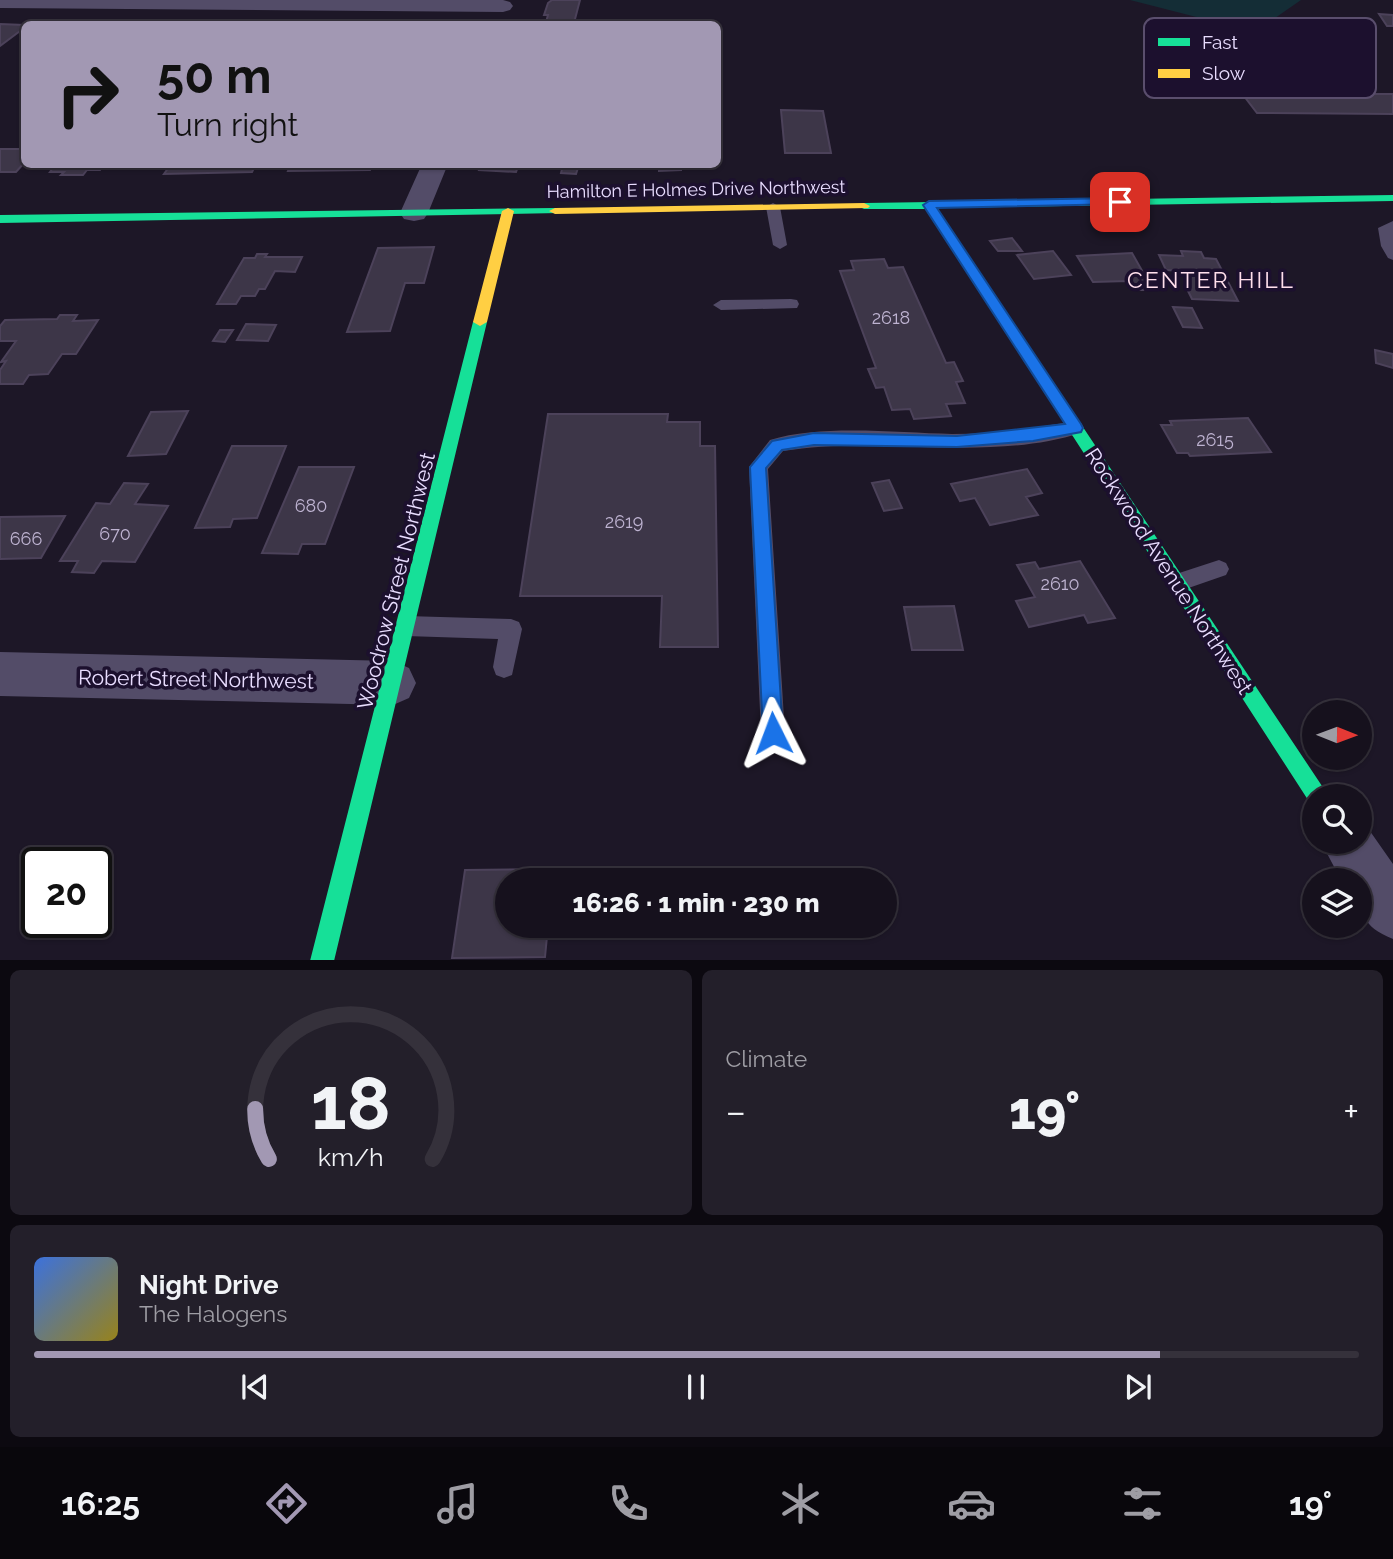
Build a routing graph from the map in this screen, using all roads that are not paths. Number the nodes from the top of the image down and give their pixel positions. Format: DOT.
graph roads {
  1 [pos="0,2"];
  2 [pos="501,10"];
  3 [pos="433,168"];
  4 [pos="1393,198"];
  5 [pos="929,205"];
  6 [pos="773,207"];
  7 [pos="508,211"];
  8 [pos="414,213"];
  9 [pos="0,219"];
  10 [pos="1393,225"];
  11 [pos="780,246"];
  12 [pos="1393,254"];
  13 [pos="791,304"];
  14 [pos="721,305"];
  15 [pos="1075,428"];
  16 [pos="1219,569"];
  17 [pos="1177,583"];
  18 [pos="406,626"];
  19 [pos="504,667"];
  20 [pos="0,674"];
  21 [pos="393,683"];
  22 [pos="773,733"];
  23 [pos="1309,784"];
  24 [pos="1355,854"];
  25 [pos="1393,912"];
  26 [pos="322,960"];
  1 -- 2 [label="street"];
  3 -- 8 [label="street"];
  4 -- 5 [label="main road, Hamilton E Holmes Drive Northwest"];
  5 -- 6 [label="main road, Hamilton E Holmes Drive Northwest"];
  5 -- 15 [label="main road, Rockwood Avenue Northwest"];
  6 -- 7 [label="main road, Hamilton E Holmes Drive Northwest"];
  6 -- 11 [label="lane"];
  7 -- 8 [label="main road, Hamilton E Holmes Drive Northwest"];
  7 -- 18 [label="main road, Woodrow Street Northwest"];
  8 -- 9 [label="main road, Hamilton E Holmes Drive Northwest"];
  10 -- 12 [label="lane"];
  13 -- 14 [label="lane"];
  15 -- 17 [label="main road, Rockwood Avenue Northwest"];
  15 -- 22 [label="lane"];
  16 -- 17 [label="lane"];
  17 -- 23 [label="main road, Rockwood Avenue Northwest"];
  18 -- 19 [label="lane"];
  18 -- 21 [label="main road, Woodrow Street Northwest"];
  20 -- 21 [label="street, Robert Street Northwest"];
  21 -- 26 [label="main road, Woodrow Street Northwest"];
  24 -- 25 [label="street"];
}
